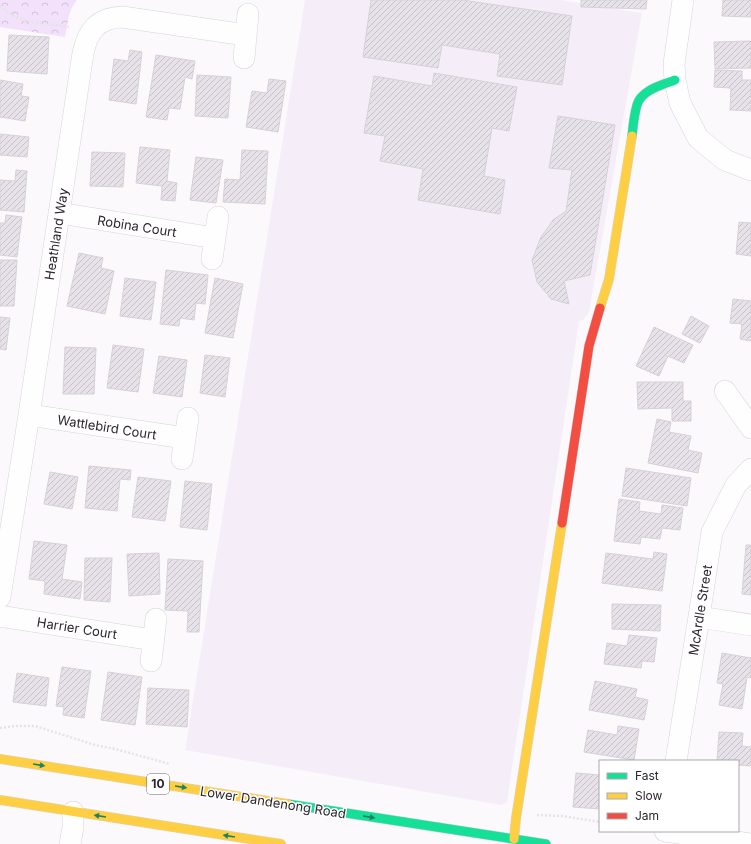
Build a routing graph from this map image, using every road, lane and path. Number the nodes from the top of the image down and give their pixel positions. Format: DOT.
graph roads {
  1 [pos="683,0"];
  2 [pos="0,6"];
  3 [pos="248,14"];
  4 [pos="70,27"];
  5 [pos="246,35"];
  6 [pos="244,58"];
  7 [pos="675,80"];
  8 [pos="751,170"];
  9 [pos="59,214"];
  10 [pos="218,217"];
  11 [pos="215,238"];
  12 [pos="212,259"];
  13 [pos="725,391"];
  14 [pos="28,415"];
  15 [pos="188,418"];
  16 [pos="751,428"];
  17 [pos="185,438"];
  18 [pos="182,459"];
  19 [pos="751,469"];
  20 [pos="0,596"];
  21 [pos="0,616"];
  22 [pos="700,617"];
  23 [pos="156,619"];
  24 [pos="751,625"];
  25 [pos="153,640"];
  26 [pos="151,661"];
  27 [pos="0,728"];
  28 [pos="0,759"];
  29 [pos="676,760"];
  30 [pos="171,764"];
  31 [pos="0,800"];
  32 [pos="74,812"];
  33 [pos="516,818"];
  34 [pos="599,822"];
  35 [pos="665,832"];
  36 [pos="672,832"];
  37 [pos="514,839"];
  38 [pos="70,844"];
  39 [pos="281,844"];
  40 [pos="546,844"];
  41 [pos="663,844"];
  42 [pos="751,844"];
  1 -- 7 [label="street"];
  2 -- 4 [label="path"];
  3 -- 5 [label="street"];
  5 -- 6 [label="street"];
  5 -- 9 [label="street, Heathland Way"];
  7 -- 8 [label="street"];
  7 -- 33 [label="main road"];
  9 -- 11 [label="street, Robina Court"];
  9 -- 14 [label="street, Heathland Way"];
  10 -- 11 [label="street"];
  11 -- 12 [label="street"];
  13 -- 16 [label="street"];
  14 -- 17 [label="street, Wattlebird Court"];
  14 -- 20 [label="street, Heathland Way"];
  15 -- 17 [label="street"];
  17 -- 18 [label="street"];
  19 -- 22 [label="street, McArdle Street"];
  21 -- 25 [label="street, Harrier Court"];
  22 -- 24 [label="street"];
  22 -- 29 [label="street, McArdle Street"];
  23 -- 25 [label="street"];
  25 -- 26 [label="street"];
  27 -- 30 [label="path"];
  28 -- 37 [label="main road, Lower Dandenong Road / 10, one-way"];
  31 -- 32 [label="main road"];
  32 -- 38 [label="street"];
  39 -- 32 [label="main road, one-way"];
  33 -- 34 [label="path"];
  33 -- 37 [label="main road"];
  35 -- 41 [label="street"];
  36 -- 42 [label="street"];
  37 -- 40 [label="main road, Lower Dandenong Road / 10"];
}
